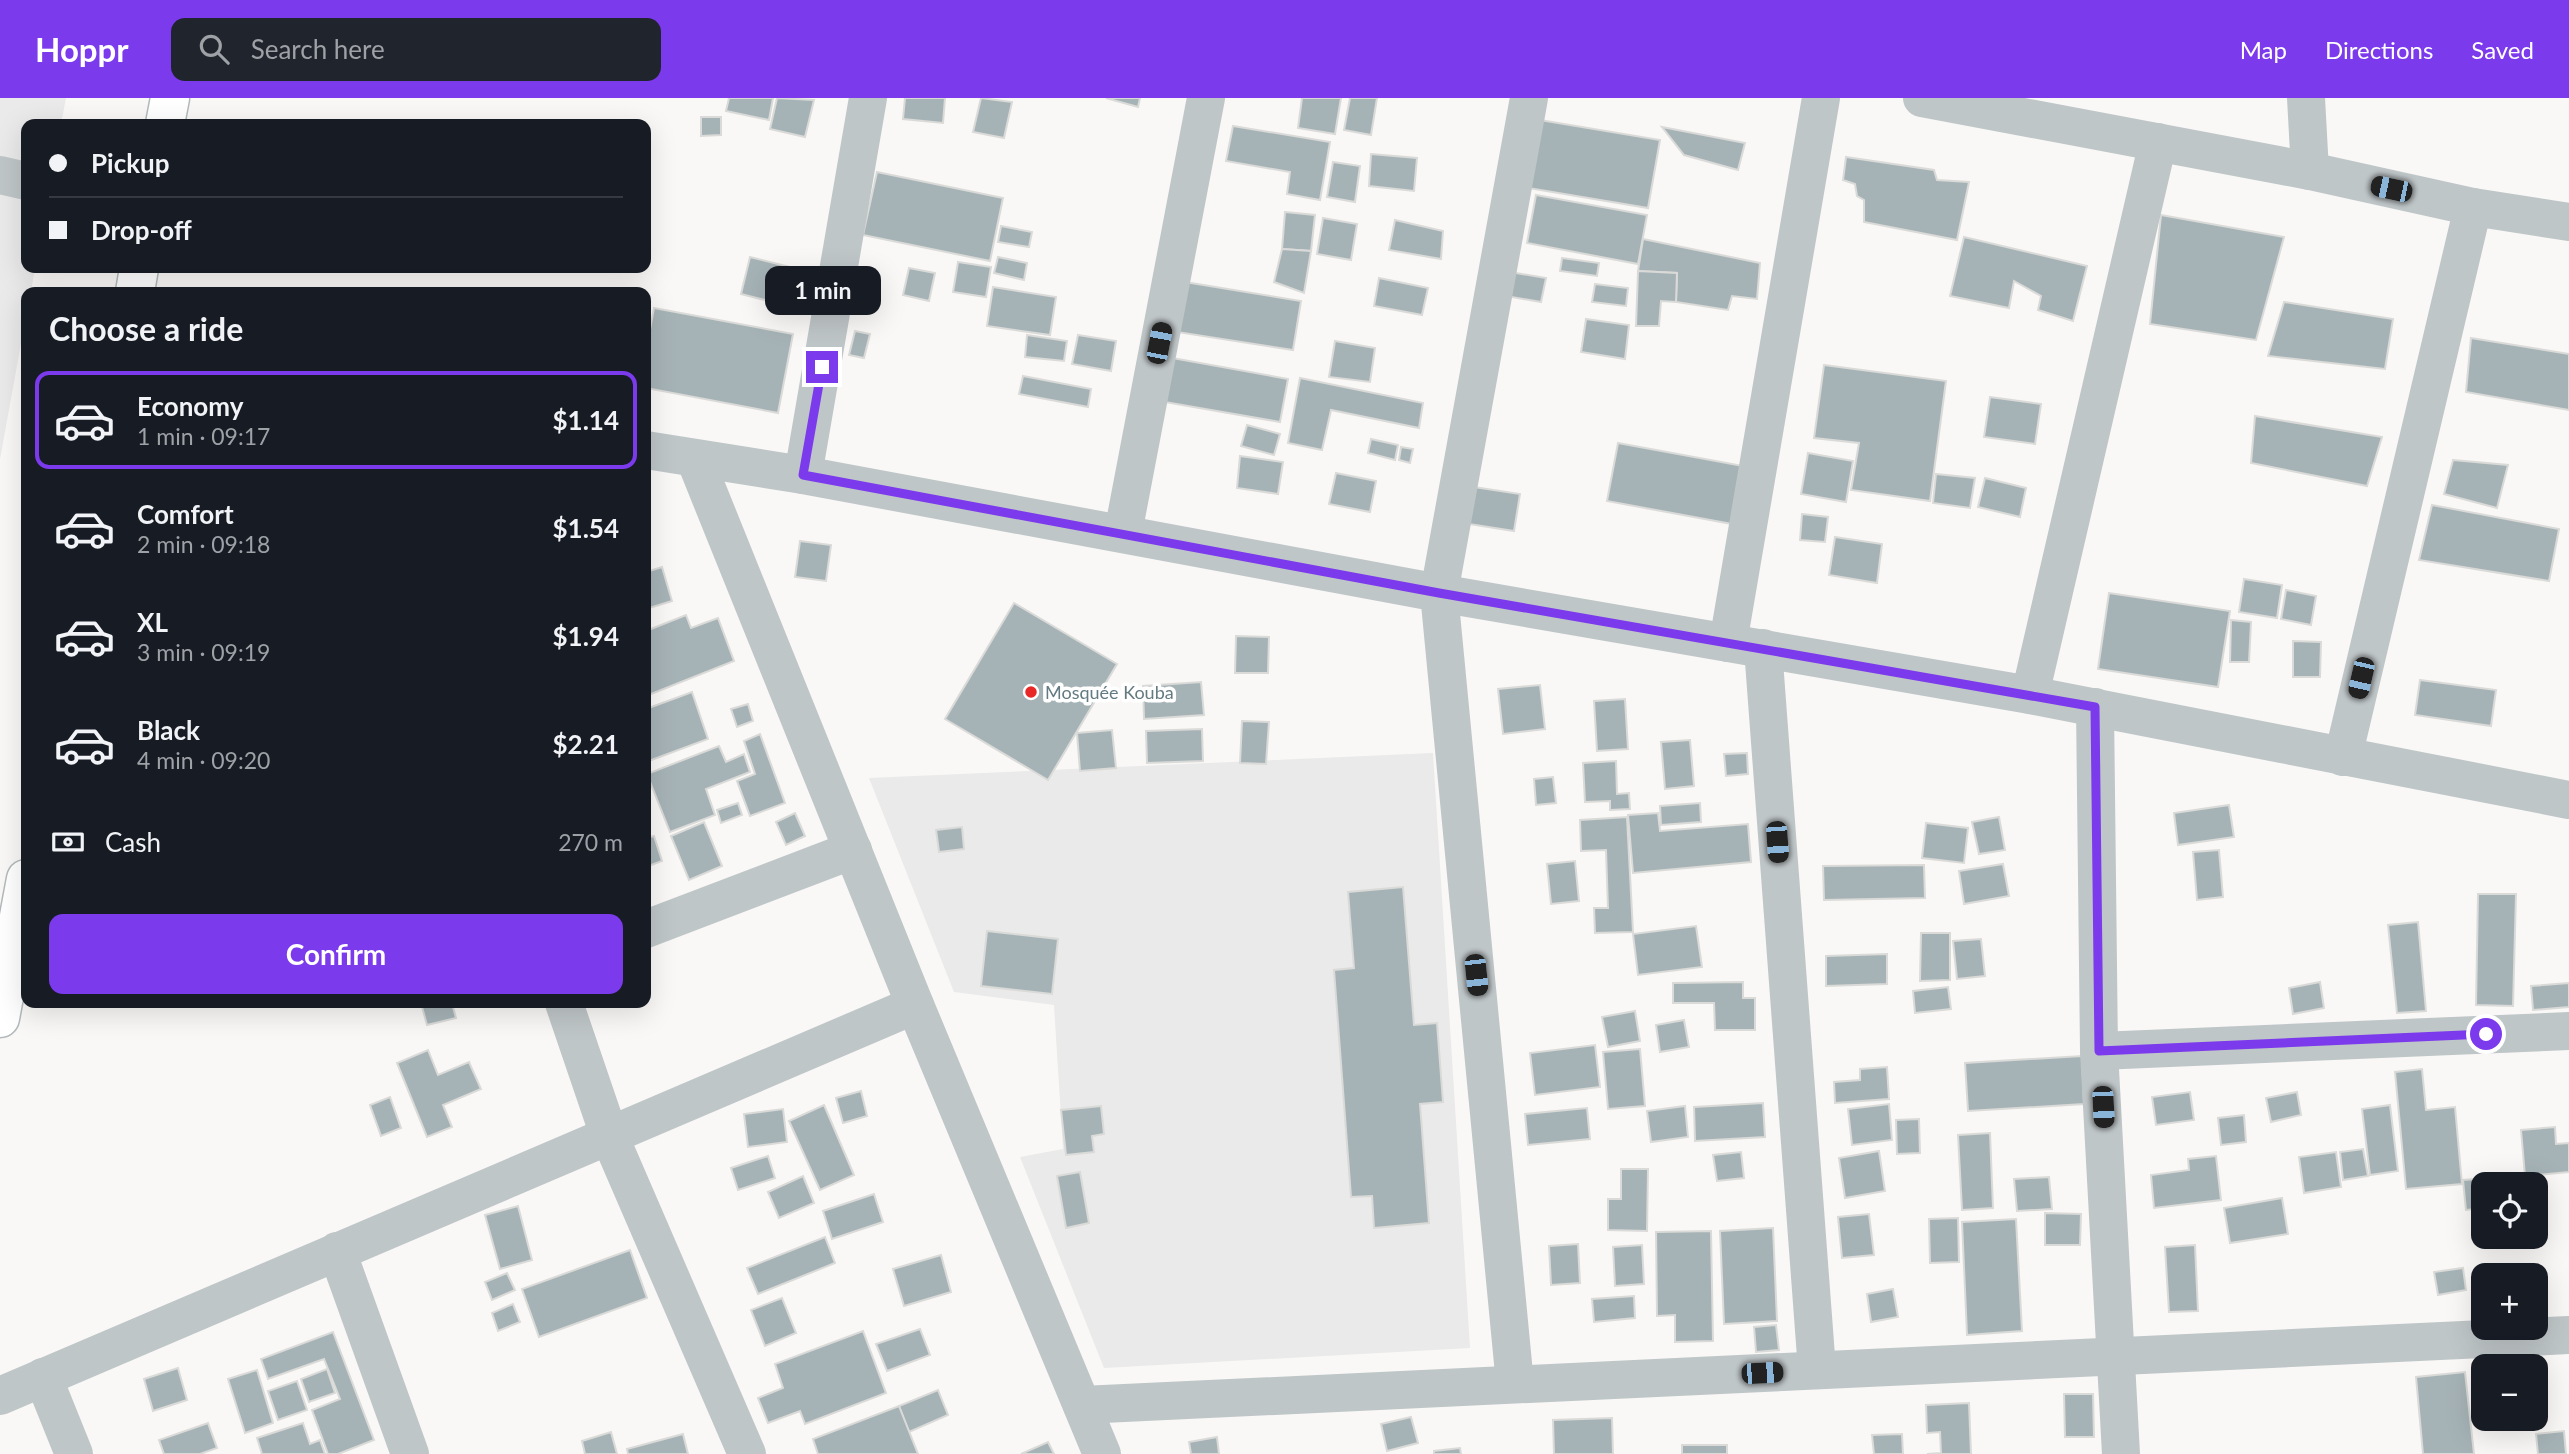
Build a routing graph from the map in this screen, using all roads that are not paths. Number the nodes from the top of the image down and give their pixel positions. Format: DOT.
graph roads {
  1 [pos="170,98"];
  2 [pos="869,98"];
  3 [pos="1206,98"];
  4 [pos="1529,98"];
  5 [pos="1821,98"];
  6 [pos="1922,98"];
  7 [pos="2306,98"];
  8 [pos="166,119"];
  9 [pos="2158,142"];
  10 [pos="2310,171"];
  11 [pos="0,175"];
  12 [pos="21,180"];
  13 [pos="2473,207"];
  14 [pos="2569,222"];
  15 [pos="651,451"];
  16 [pos="695,459"];
  17 [pos="803,475"];
  18 [pos="1123,533"];
  19 [pos="1439,593"];
  20 [pos="1745,645"];
  21 [pos="2030,695"];
  22 [pos="2095,707"];
  23 [pos="2343,757"];
  24 [pos="2569,800"];
  25 [pos="853,850"];
  26 [pos="21,906"];
  27 [pos="651,927"];
  28 [pos="915,1005"];
  29 [pos="566,1008"];
  30 [pos="0,1018"];
  31 [pos="2569,1031"];
  32 [pos="2099,1051"];
  33 [pos="608,1135"];
  34 [pos="337,1251"];
  35 [pos="2569,1335"];
  36 [pos="2118,1358"];
  37 [pos="1817,1370"];
  38 [pos="43,1377"];
  39 [pos="1515,1384"];
  40 [pos="0,1396"];
  41 [pos="1082,1405"];
  42 [pos="74,1454"];
  43 [pos="410,1454"];
  44 [pos="747,1454"];
  45 [pos="1102,1454"];
  46 [pos="2121,1454"];
  1 -- 8 [label="main road"];
  2 -- 17 [label="street"];
  3 -- 18 [label="street"];
  4 -- 19 [label="street"];
  5 -- 20 [label="street"];
  6 -- 9 [label="street"];
  7 -- 10 [label="street"];
  9 -- 10 [label="street"];
  9 -- 21 [label="street"];
  10 -- 13 [label="street"];
  11 -- 12 [label="street"];
  13 -- 14 [label="street"];
  13 -- 23 [label="street"];
  15 -- 16 [label="street"];
  16 -- 17 [label="street"];
  16 -- 25 [label="street"];
  17 -- 18 [label="street"];
  18 -- 19 [label="street"];
  19 -- 20 [label="street"];
  19 -- 39 [label="street"];
  20 -- 21 [label="street"];
  20 -- 37 [label="street"];
  21 -- 22 [label="street"];
  22 -- 23 [label="street"];
  22 -- 32 [label="street"];
  23 -- 24 [label="street"];
  25 -- 27 [label="street"];
  25 -- 28 [label="street"];
  26 -- 30 [label="main road"];
  28 -- 33 [label="street"];
  28 -- 41 [label="street"];
  29 -- 33 [label="street"];
  31 -- 32 [label="street"];
  32 -- 36 [label="street"];
  33 -- 34 [label="street"];
  33 -- 44 [label="street"];
  34 -- 38 [label="street"];
  34 -- 43 [label="street"];
  35 -- 36 [label="street"];
  36 -- 37 [label="street"];
  36 -- 46 [label="street"];
  37 -- 39 [label="street"];
  38 -- 40 [label="street"];
  38 -- 42 [label="street"];
  39 -- 41 [label="street"];
  41 -- 45 [label="street"];
}
